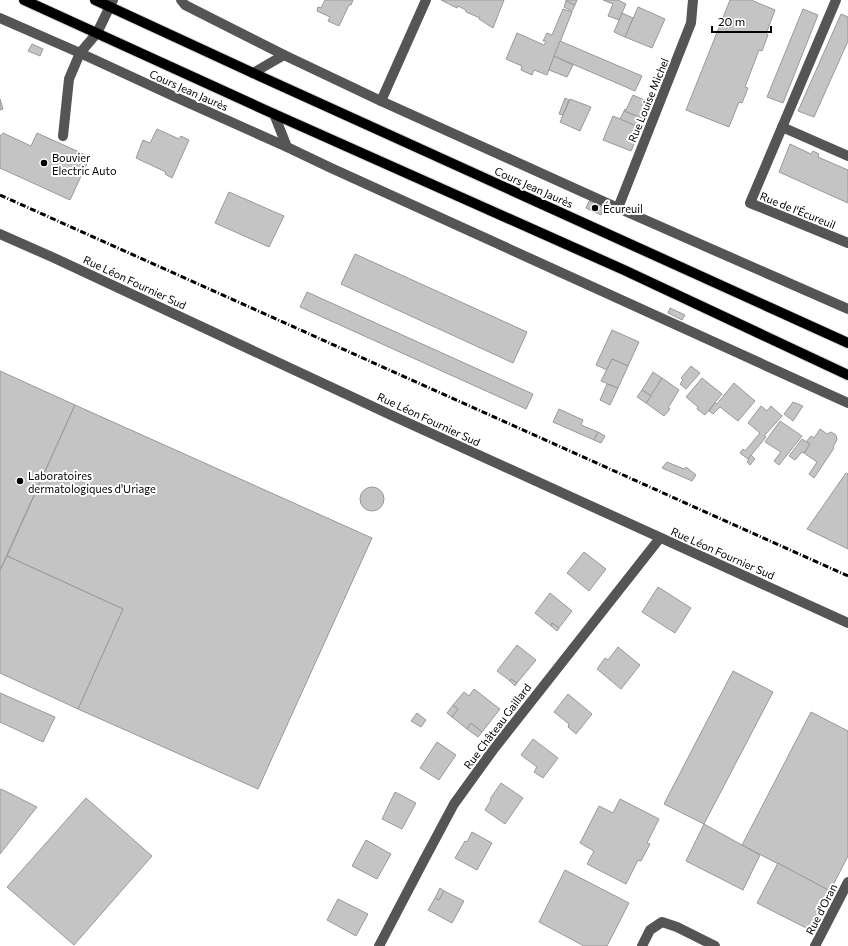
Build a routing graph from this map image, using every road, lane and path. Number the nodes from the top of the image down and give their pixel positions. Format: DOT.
graph roads {
  1 [pos="24,0"];
  2 [pos="95,0"];
  3 [pos="181,0"];
  4 [pos="426,0"];
  5 [pos="693,0"];
  6 [pos="836,0"];
  7 [pos="112,3"];
  8 [pos="0,18"];
  9 [pos="97,33"];
  10 [pos="80,53"];
  11 [pos="284,55"];
  12 [pos="253,73"];
  13 [pos="381,101"];
  14 [pos="274,114"];
  15 [pos="782,127"];
  16 [pos="63,136"];
  17 [pos="288,147"];
  18 [pos="848,156"];
  19 [pos="618,208"];
  20 [pos="0,234"];
  21 [pos="848,243"];
  22 [pos="848,309"];
  23 [pos="848,343"];
  24 [pos="848,375"];
  25 [pos="848,403"];
  26 [pos="660,538"];
  27 [pos="848,623"];
  28 [pos="848,882"];
  29 [pos="379,946"];
  30 [pos="642,946"];
  31 [pos="715,946"];
  32 [pos="815,946"];
  1 -- 9 [label="main road, Cours Jean Jaurès"];
  2 -- 7 [label="main road, Cours Jean Jaurès"];
  3 -- 11 [label="street, Cours Jean Jaurès"];
  4 -- 13 [label="street"];
  5 -- 19 [label="street, Rue Louise Michel"];
  6 -- 15 [label="street, Rue de l'Écureuil"];
  7 -- 9 [label="street"];
  7 -- 12 [label="main road, Cours Jean Jaurès"];
  8 -- 10 [label="street, Cours Jean Jaurès"];
  9 -- 10 [label="street"];
  9 -- 14 [label="main road, Cours Jean Jaurès"];
  10 -- 16 [label="street"];
  10 -- 17 [label="street, Cours Jean Jaurès"];
  11 -- 12 [label="street"];
  11 -- 13 [label="street, Cours Jean Jaurès"];
  12 -- 23 [label="main road, Cours Jean Jaurès"];
  13 -- 19 [label="street, Cours Jean Jaurès"];
  14 -- 17 [label="street"];
  14 -- 24 [label="main road, Cours Jean Jaurès"];
  15 -- 18 [label="street"];
  15 -- 21 [label="street, Rue de l'Écureuil"];
  17 -- 25 [label="street, Cours Jean Jaurès"];
  19 -- 22 [label="street, Cours Jean Jaurès"];
  20 -- 26 [label="street, Rue Léon Fournier Sud"];
  26 -- 27 [label="street, Rue Léon Fournier Sud"];
  26 -- 29 [label="street, Rue Château Gaillard"];
  28 -- 32 [label="street, Rue d'Oran"];
  30 -- 31 [label="street"];
}
